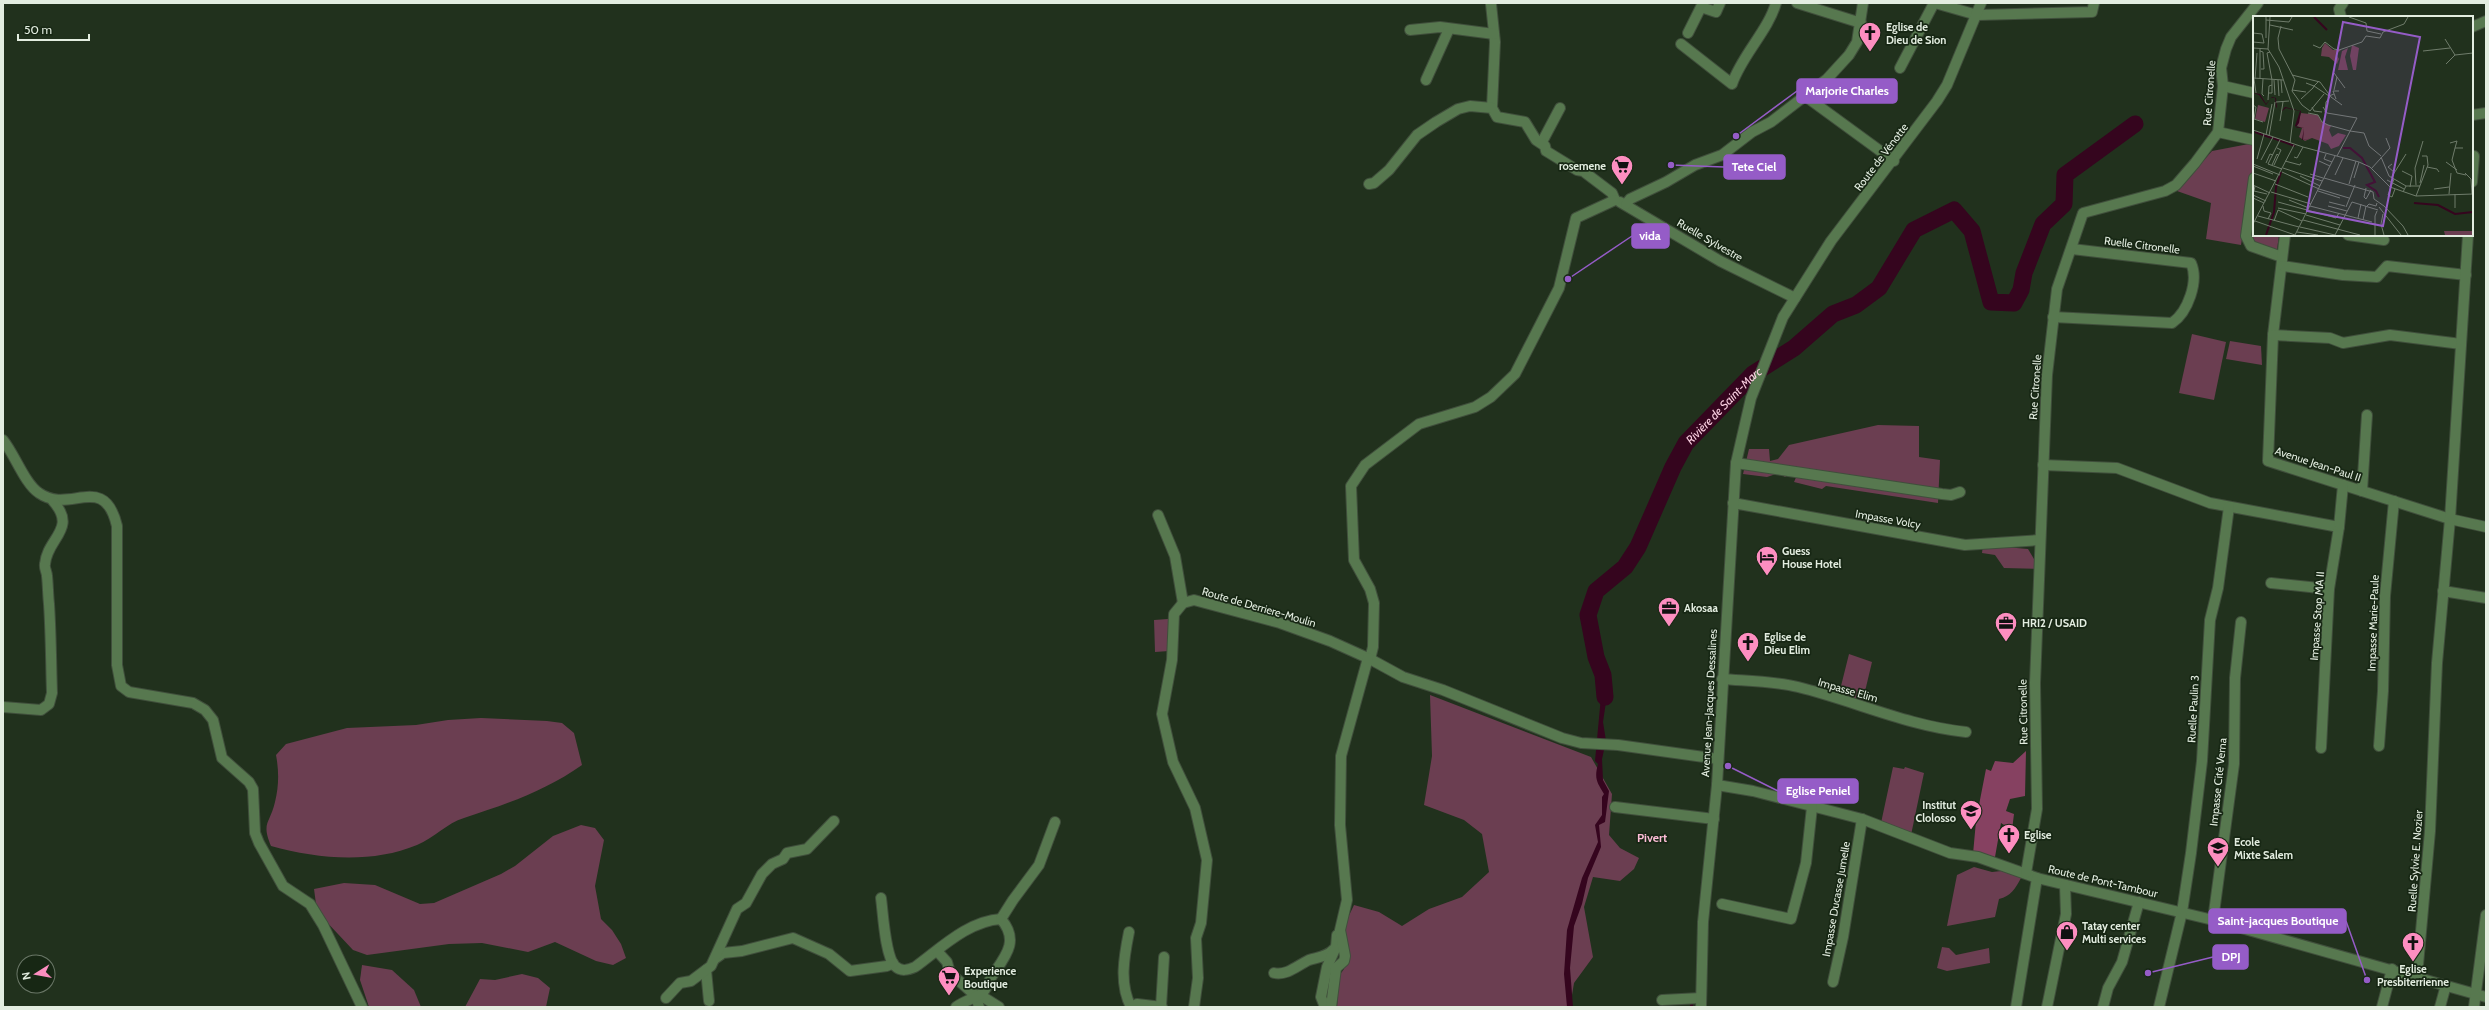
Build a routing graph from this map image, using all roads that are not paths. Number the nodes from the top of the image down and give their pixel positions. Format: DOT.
graph roads {
  1 [pos="1720,3"];
  2 [pos="1776,3"];
  3 [pos="1798,3"];
  4 [pos="1863,3"];
  5 [pos="1935,3"];
  6 [pos="1981,3"];
  7 [pos="2094,3"];
  8 [pos="2258,3"];
  9 [pos="2343,3"];
  10 [pos="1491,4"];
  11 [pos="1977,16"];
  12 [pos="2341,16"];
  13 [pos="2486,21"];
  14 [pos="1861,23"];
  15 [pos="2473,27"];
  16 [pos="1449,29"];
  17 [pos="1410,30"];
  18 [pos="1688,33"];
  19 [pos="1494,34"];
  20 [pos="1681,44"];
  21 [pos="1900,68"];
  22 [pos="1426,80"];
  23 [pos="2223,86"];
  24 [pos="2253,93"];
  25 [pos="1805,96"];
  26 [pos="1492,108"];
  27 [pos="1560,108"];
  28 [pos="2486,112"];
  29 [pos="2473,115"];
  30 [pos="2218,132"];
  31 [pos="2253,140"];
  32 [pos="1542,142"];
  33 [pos="2474,156"];
  34 [pos="1894,161"];
  35 [pos="2473,169"];
  36 [pos="1369,184"];
  37 [pos="2253,185"];
  38 [pos="1615,200"];
  39 [pos="1626,204"];
  40 [pos="2285,236"];
  41 [pos="2355,236"];
  42 [pos="2468,236"];
  43 [pos="2384,240"];
  44 [pos="2072,249"];
  45 [pos="2282,262"];
  46 [pos="2466,275"];
  47 [pos="1795,298"];
  48 [pos="2053,317"];
  49 [pos="1776,334"];
  50 [pos="2273,335"];
  51 [pos="2461,344"];
  52 [pos="2367,414"];
  53 [pos="3,440"];
  54 [pos="1736,463"];
  55 [pos="2043,465"];
  56 [pos="2343,485"];
  57 [pos="2362,491"];
  58 [pos="1960,492"];
  59 [pos="53,501"];
  60 [pos="2394,501"];
  61 [pos="1733,503"];
  62 [pos="2229,507"];
  63 [pos="1158,515"];
  64 [pos="2450,519"];
  65 [pos="2340,527"];
  66 [pos="2486,527"];
  67 [pos="2040,540"];
  68 [pos="2272,583"];
  69 [pos="2329,589"];
  70 [pos="2443,591"];
  71 [pos="2486,598"];
  72 [pos="1183,603"];
  73 [pos="2242,622"];
  74 [pos="1369,658"];
  75 [pos="1722,679"];
  76 [pos="3,707"];
  77 [pos="1966,732"];
  78 [pos="2379,746"];
  79 [pos="2321,748"];
  80 [pos="1718,759"];
  81 [pos="1717,785"];
  82 [pos="1615,807"];
  83 [pos="1812,807"];
  84 [pos="1714,819"];
  85 [pos="1862,819"];
  86 [pos="834,821"];
  87 [pos="1055,822"];
  88 [pos="2026,873"];
  89 [pos="2037,878"];
  90 [pos="2065,885"];
  91 [pos="881,898"];
  92 [pos="2140,902"];
  93 [pos="1722,904"];
  94 [pos="2182,912"];
  95 [pos="2486,915"];
  96 [pos="1001,919"];
  97 [pos="2213,920"];
  98 [pos="1340,930"];
  99 [pos="1129,932"];
  100 [pos="1336,947"];
  101 [pos="937,951"];
  102 [pos="1164,957"];
  103 [pos="716,958"];
  104 [pos="893,963"];
  105 [pos="2392,969"];
  106 [pos="706,970"];
  107 [pos="1274,973"];
  108 [pos="2416,976"];
  109 [pos="1833,982"];
  110 [pos="2446,985"];
  111 [pos="2475,993"];
  112 [pos="978,995"];
  113 [pos="2486,997"];
  114 [pos="666,998"];
  115 [pos="1662,1000"];
  116 [pos="709,1001"];
  117 [pos="1701,1003"];
  118 [pos="362,1007"];
  119 [pos="956,1007"];
  120 [pos="979,1007"];
  121 [pos="999,1007"];
  122 [pos="1132,1007"];
  123 [pos="1162,1007"];
  124 [pos="1194,1007"];
  125 [pos="1325,1007"];
  126 [pos="1331,1007"];
  127 [pos="2016,1007"];
  128 [pos="2047,1007"];
  129 [pos="2103,1007"];
  130 [pos="2159,1007"];
  131 [pos="2382,1007"];
  132 [pos="2440,1007"];
  133 [pos="2474,1007"];
  1 -- 18 [label="street"];
  2 -- 20 [label="street"];
  3 -- 14 [label="street"];
  4 -- 14 [label="street"];
  5 -- 11 [label="street"];
  5 -- 21 [label="street"];
  6 -- 11 [label="street, Route de Vénotte"];
  7 -- 11 [label="street"];
  8 -- 23 [label="street, Rue Citronelle"];
  9 -- 12 [label="street"];
  10 -- 19 [label="street"];
  11 -- 34 [label="street, Route de Vénotte"];
  13 -- 15 [label="street"];
  14 -- 25 [label="street"];
  16 -- 17 [label="street"];
  16 -- 19 [label="street"];
  16 -- 22 [label="street"];
  19 -- 26 [label="street"];
  23 -- 24 [label="street"];
  23 -- 30 [label="street, Rue Citronelle"];
  25 -- 34 [label="street"];
  25 -- 39 [label="street"];
  26 -- 32 [label="street"];
  26 -- 36 [label="street"];
  27 -- 32 [label="street"];
  28 -- 29 [label="street"];
  30 -- 31 [label="street"];
  30 -- 44 [label="street, Rue Citronelle"];
  32 -- 38 [label="street"];
  33 -- 35 [label="street"];
  34 -- 47 [label="street, Route de Vénotte"];
  37 -- 45 [label="street"];
  38 -- 39 [label="street, Ruelle Sylvestre"];
  38 -- 74 [label="street"];
  39 -- 47 [label="street, Ruelle Sylvestre"];
  40 -- 45 [label="street, Avenue Jean-Paul II"];
  41 -- 43 [label="street"];
  42 -- 46 [label="street, Ruelle Sylvie E. Nozier"];
  44 -- 48 [label="street, Rue Citronelle"];
  44 -- 48 [label="street, Ruelle Citronelle"];
  45 -- 46 [label="street"];
  45 -- 50 [label="street, Avenue Jean-Paul II"];
  46 -- 51 [label="street, Ruelle Sylvie E. Nozier"];
  47 -- 49 [label="street, Route de Vénotte"];
  48 -- 55 [label="street, Rue Citronelle"];
  49 -- 54 [label="street, Avenue Jean-Jacques Dessalines"];
  50 -- 51 [label="street"];
  50 -- 56 [label="street, Avenue Jean-Paul II"];
  51 -- 64 [label="street, Ruelle Sylvie E. Nozier"];
  52 -- 57 [label="street"];
  53 -- 59 [label="street"];
  54 -- 58 [label="street"];
  54 -- 61 [label="street, Avenue Jean-Jacques Dessalines"];
  55 -- 62 [label="street"];
  55 -- 67 [label="street, Rue Citronelle"];
  56 -- 57 [label="street, Avenue Jean-Paul II"];
  56 -- 65 [label="street, Impasse Stop MA II"];
  57 -- 60 [label="street, Avenue Jean-Paul II"];
  59 -- 76 [label="street"];
  59 -- 118 [label="street"];
  60 -- 64 [label="street, Avenue Jean-Paul II"];
  60 -- 78 [label="street, Impasse Marie-Paule"];
  61 -- 67 [label="street, Impasse Volcy"];
  61 -- 75 [label="street, Avenue Jean-Jacques Dessalines"];
  62 -- 65 [label="street"];
  62 -- 94 [label="street, Ruelle Paulin 3"];
  63 -- 72 [label="street"];
  64 -- 66 [label="street, Avenue Jean-Paul II"];
  64 -- 70 [label="street, Ruelle Sylvie E. Nozier"];
  65 -- 69 [label="street, Impasse Stop MA II"];
  67 -- 88 [label="street, Rue Citronelle"];
  68 -- 69 [label="street"];
  69 -- 79 [label="street, Impasse Stop MA II"];
  70 -- 71 [label="street"];
  70 -- 108 [label="street, Ruelle Sylvie E. Nozier"];
  72 -- 74 [label="street, Route de Derriere-Moulin"];
  72 -- 124 [label="street"];
  73 -- 97 [label="street, Impasse Cité Verna"];
  74 -- 80 [label="street, Route de Derriere-Moulin"];
  74 -- 98 [label="street"];
  75 -- 77 [label="street, Impasse Elim"];
  75 -- 80 [label="street, Avenue Jean-Jacques Dessalines"];
  80 -- 81 [label="street, Avenue Jean-Jacques Dessalines"];
  81 -- 83 [label="street, Route de Pont-Tambour"];
  81 -- 84 [label="street, Avenue Jean-Jacques Dessalines"];
  82 -- 84 [label="street"];
  83 -- 85 [label="street, Route de Pont-Tambour"];
  83 -- 93 [label="street"];
  84 -- 117 [label="street, Avenue Jean-Jacques Dessalines"];
  85 -- 88 [label="street, Route de Pont-Tambour"];
  85 -- 109 [label="street, Impasse Ducasse Jumelle"];
  86 -- 103 [label="street"];
  87 -- 96 [label="street"];
  88 -- 89 [label="street, Route de Pont-Tambour"];
  89 -- 90 [label="street, Route de Pont-Tambour"];
  89 -- 127 [label="street"];
  90 -- 92 [label="street, Route de Pont-Tambour"];
  90 -- 128 [label="street"];
  91 -- 104 [label="street"];
  92 -- 94 [label="street, Route de Pont-Tambour"];
  92 -- 129 [label="street"];
  94 -- 97 [label="street, Route de Pont-Tambour"];
  94 -- 130 [label="street, Ruelle Paulin 3"];
  95 -- 111 [label="street"];
  96 -- 101 [label="street"];
  96 -- 112 [label="street"];
  97 -- 105 [label="street, Route de Pont-Tambour"];
  98 -- 100 [label="street"];
  98 -- 126 [label="street"];
  99 -- 122 [label="street"];
  100 -- 107 [label="street"];
  100 -- 125 [label="street"];
  101 -- 104 [label="street"];
  101 -- 112 [label="street"];
  102 -- 123 [label="street"];
  103 -- 104 [label="street"];
  103 -- 106 [label="street"];
  105 -- 108 [label="street, Route de Pont-Tambour"];
  105 -- 131 [label="street"];
  106 -- 114 [label="street"];
  106 -- 116 [label="street"];
  108 -- 110 [label="street, Route de Pont-Tambour"];
  110 -- 111 [label="street, Route de Pont-Tambour"];
  110 -- 132 [label="street"];
  111 -- 113 [label="street, Route de Pont-Tambour"];
  111 -- 133 [label="street"];
  112 -- 119 [label="street"];
  112 -- 120 [label="street"];
  112 -- 121 [label="street"];
  115 -- 117 [label="street"];
  122 -- 123 [label="street"];
}
